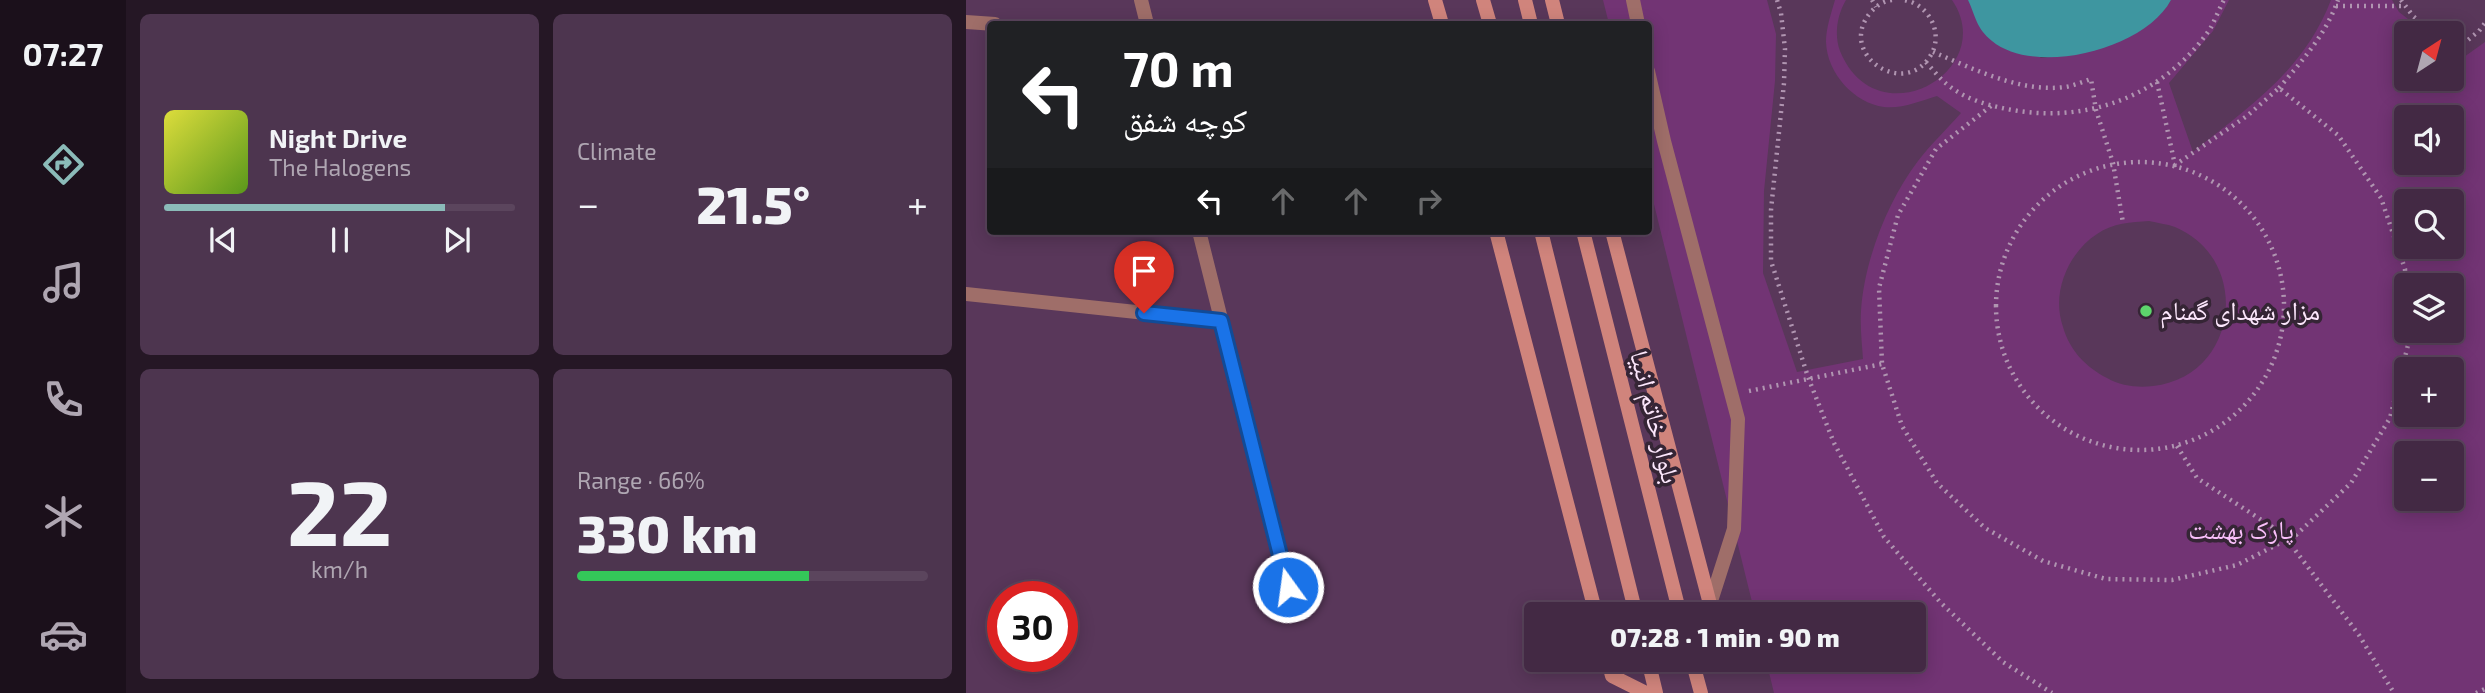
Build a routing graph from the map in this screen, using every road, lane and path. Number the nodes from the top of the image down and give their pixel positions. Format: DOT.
graph roads {
  1 [pos="1141,0"];
  2 [pos="1435,0"];
  3 [pos="1483,0"];
  4 [pos="1525,0"];
  5 [pos="1552,0"];
  6 [pos="1633,0"];
  7 [pos="1777,0"];
  8 [pos="1872,0"];
  9 [pos="1892,0"];
  10 [pos="1904,0"];
  11 [pos="2224,0"];
  12 [pos="2401,0"];
  13 [pos="2337,3"];
  14 [pos="2404,6"];
  15 [pos="1875,7"];
  16 [pos="1146,21"];
  17 [pos="1441,21"];
  18 [pos="1488,21"];
  19 [pos="1530,21"];
  20 [pos="1557,21"];
  21 [pos="1637,21"];
  22 [pos="2421,21"];
  23 [pos="966,22"];
  24 [pos="987,23"];
  25 [pos="2485,23"];
  26 [pos="2464,43"];
  27 [pos="1933,52"];
  28 [pos="1926,62"];
  29 [pos="2157,82"];
  30 [pos="1652,88"];
  31 [pos="2278,88"];
  32 [pos="1992,106"];
  33 [pos="2096,110"];
  34 [pos="2113,163"];
  35 [pos="2175,165"];
  36 [pos="2123,223"];
  37 [pos="1200,235"];
  38 [pos="1497,235"];
  39 [pos="1542,235"];
  40 [pos="1584,235"];
  41 [pos="1613,235"];
  42 [pos="2405,273"];
  43 [pos="966,294"];
  44 [pos="1221,321"];
  45 [pos="2408,343"];
  46 [pos="1882,363"];
  47 [pos="1808,377"];
  48 [pos="1731,395"];
  49 [pos="2177,446"];
  50 [pos="2287,539"];
  51 [pos="1288,587"];
  52 [pos="1593,602"];
  53 [pos="1633,602"];
  54 [pos="1677,602"];
  55 [pos="1707,602"];
  56 [pos="1711,602"];
  57 [pos="1611,672"];
  58 [pos="1651,672"];
  59 [pos="1697,672"];
  60 [pos="2485,689"];
  61 [pos="1646,693"];
  62 [pos="1656,693"];
  63 [pos="1701,693"];
  64 [pos="2052,693"];
  65 [pos="2394,693"];
  66 [pos="2476,693"];
  1 -- 16 [label="street"];
  2 -- 17 [label="main road"];
  3 -- 18 [label="main road"];
  4 -- 19 [label="main road"];
  5 -- 20 [label="main road"];
  6 -- 21 [label="street"];
  7 -- 47 [label="path"];
  8 -- 15 [label="path"];
  9 -- 15 [label="path"];
  10 -- 27 [label="path"];
  11 -- 29 [label="path"];
  12 -- 14 [label="path"];
  13 -- 14 [label="path"];
  13 -- 31 [label="path"];
  14 -- 22 [label="path"];
  15 -- 28 [label="path"];
  23 -- 24 [label="street"];
  25 -- 26 [label="path"];
  27 -- 28 [label="path"];
  27 -- 33 [label="path"];
  28 -- 32 [label="path"];
  29 -- 33 [label="path"];
  29 -- 35 [label="path"];
  30 -- 48 [label="street"];
  31 -- 35 [label="path"];
  31 -- 42 [label="path"];
  32 -- 33 [label="path"];
  32 -- 46 [label="path"];
  33 -- 34 [label="path"];
  34 -- 35 [label="path"];
  34 -- 36 [label="path"];
  34 -- 49 [label="path"];
  35 -- 49 [label="path"];
  37 -- 44 [label="street"];
  38 -- 52 [label="main road"];
  39 -- 53 [label="main road"];
  40 -- 54 [label="main road, بلوار خاتم انبیا"];
  41 -- 55 [label="main road"];
  43 -- 44 [label="street"];
  44 -- 51 [label="street"];
  45 -- 50 [label="path"];
  46 -- 47 [label="path"];
  46 -- 50 [label="path"];
  47 -- 48 [label="path"];
  47 -- 64 [label="path"];
  48 -- 56 [label="street"];
  49 -- 50 [label="path"];
  50 -- 65 [label="path"];
  57 -- 61 [label="main road"];
  58 -- 62 [label="main road"];
  59 -- 63 [label="main road"];
  60 -- 66 [label="path"];
}
